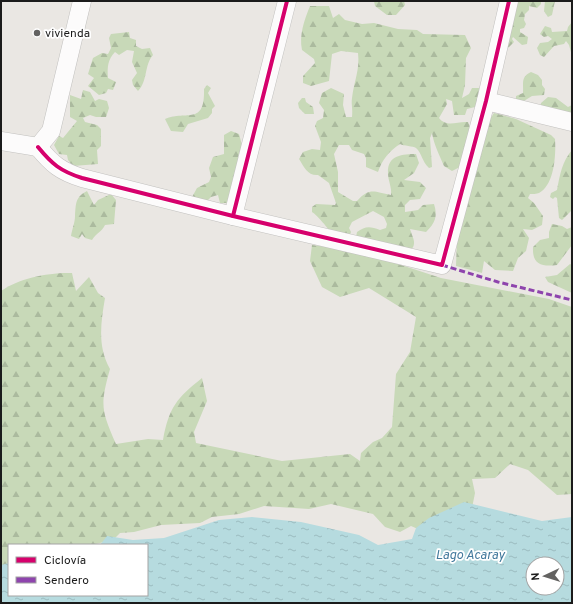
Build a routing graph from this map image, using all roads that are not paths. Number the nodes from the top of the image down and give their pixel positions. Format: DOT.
graph roads {
  1 [pos="82,1"];
  2 [pos="287,1"];
  3 [pos="509,1"];
  4 [pos="486,101"];
  5 [pos="572,122"];
  6 [pos="1,141"];
  7 [pos="38,147"];
  8 [pos="233,216"];
  1 -- 7 [label="street"];
  2 -- 8 [label="street"];
  3 -- 4 [label="street"];
  4 -- 5 [label="street"];
  4 -- 8 [label="street"];
  6 -- 7 [label="street"];
  7 -- 8 [label="street"];
}
